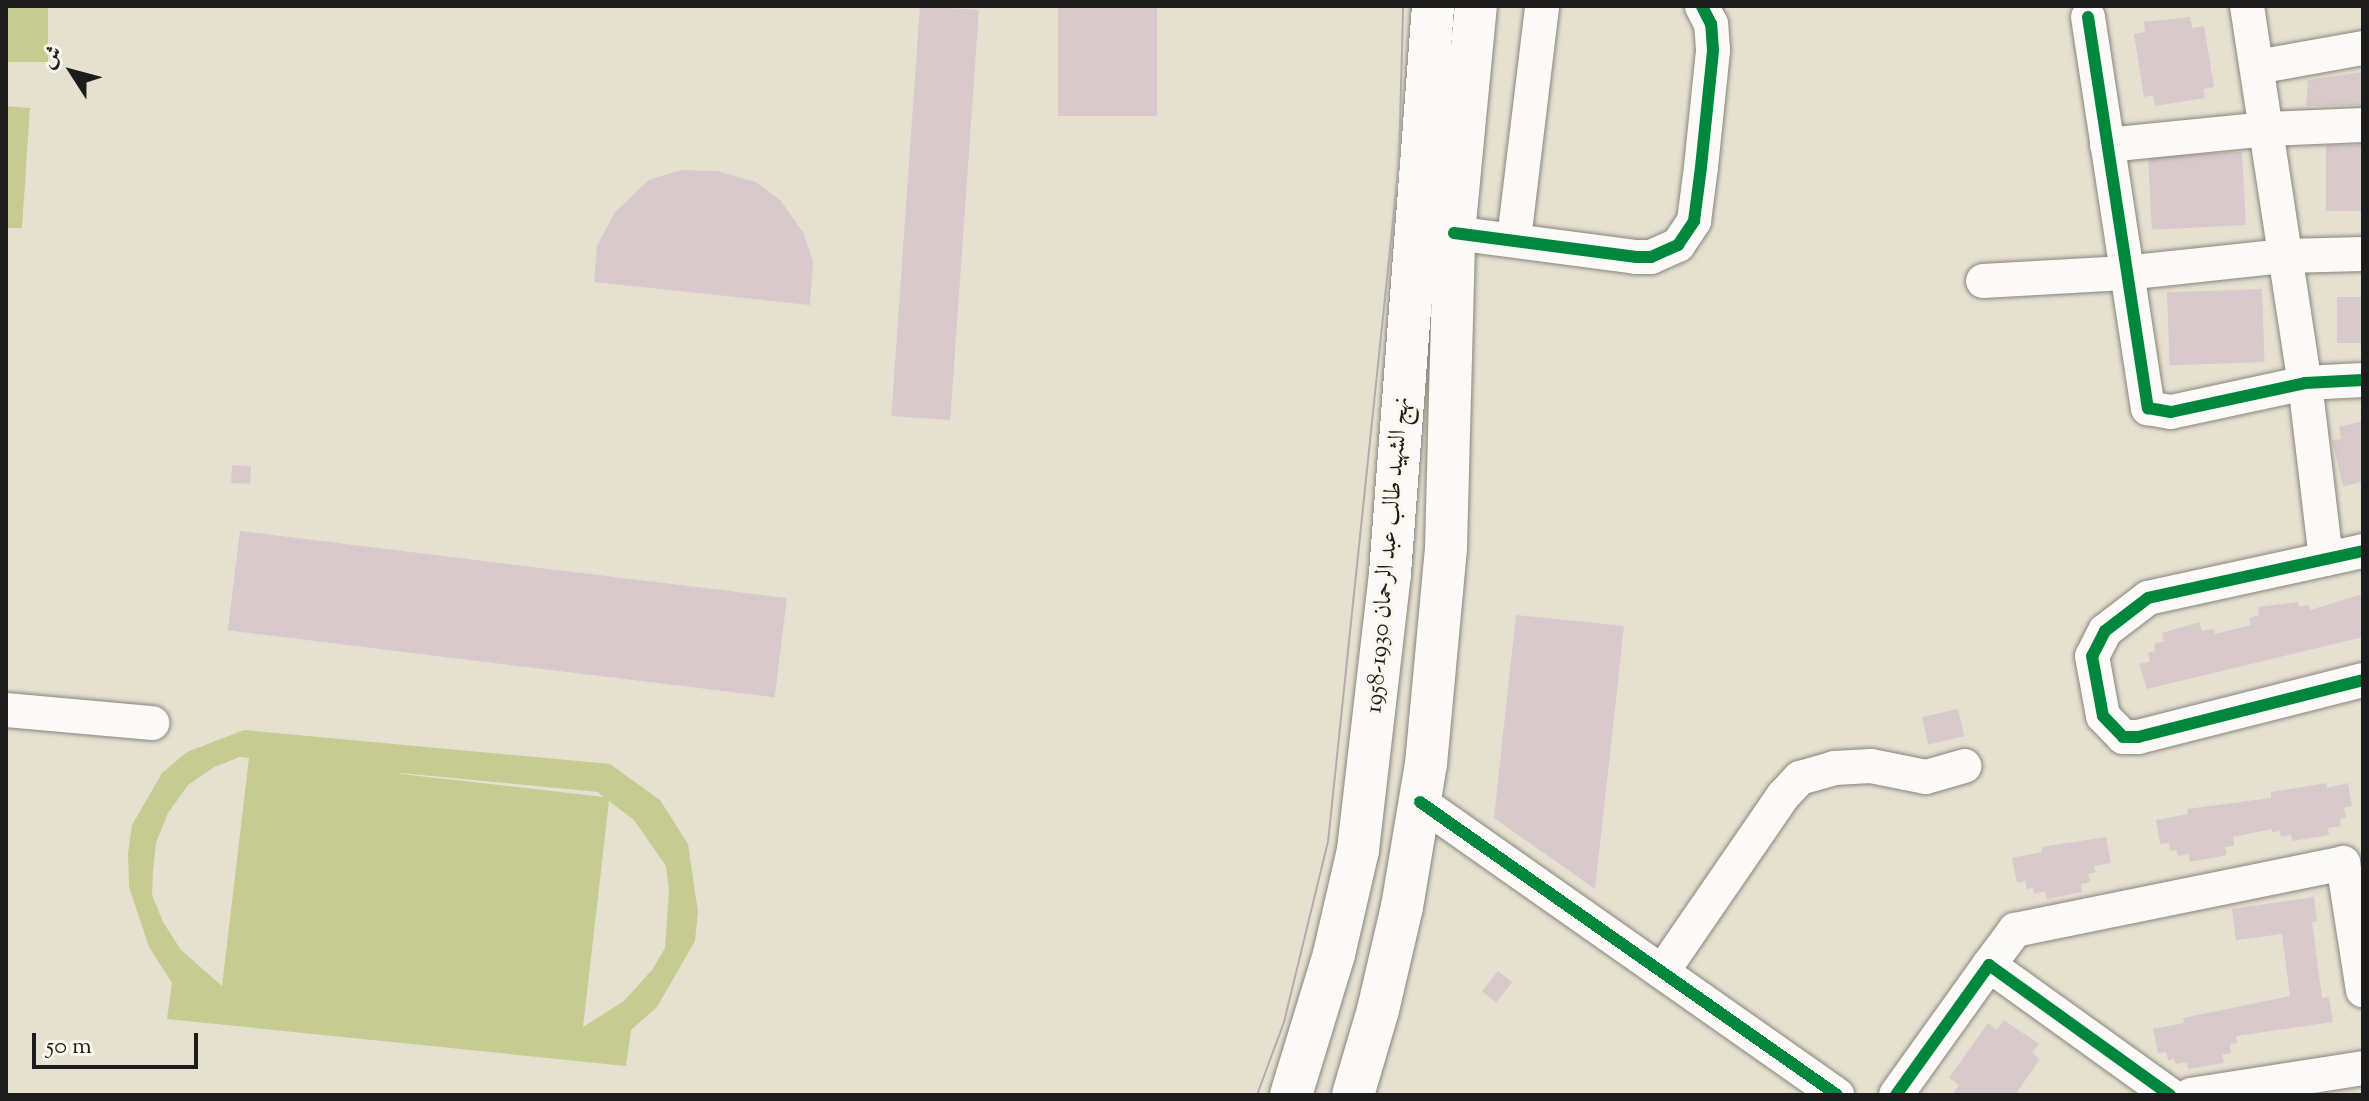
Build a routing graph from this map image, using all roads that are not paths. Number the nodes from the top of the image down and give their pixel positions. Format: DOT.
graph roads {
  1 [pos="1433,6"];
  2 [pos="1476,6"];
  3 [pos="1542,6"];
  4 [pos="1702,6"];
  5 [pos="2247,6"];
  6 [pos="2088,17"];
  7 [pos="2363,48"];
  8 [pos="2257,67"];
  9 [pos="2363,125"];
  10 [pos="2267,129"];
  11 [pos="2107,145"];
  12 [pos="1454,233"];
  13 [pos="1514,239"];
  14 [pos="2363,254"];
  15 [pos="2285,256"];
  16 [pos="2125,273"];
  17 [pos="1983,281"];
  18 [pos="2363,380"];
  19 [pos="2305,383"];
  20 [pos="2363,551"];
  21 [pos="2326,559"];
  22 [pos="2363,680"];
  23 [pos="6,710"];
  24 [pos="152,723"];
  25 [pos="1964,766"];
  26 [pos="1420,802"];
  27 [pos="2353,858"];
  28 [pos="1989,965"];
  29 [pos="1662,972"];
  30 [pos="2363,990"];
  31 [pos="2363,1068"];
  32 [pos="1291,1095"];
  33 [pos="1353,1095"];
  34 [pos="1837,1095"];
  35 [pos="1896,1095"];
  36 [pos="2170,1095"];
  37 [pos="2191,1095"];
  1 -- 32 [label="main road, نهج الشهيد طالب عبد الرحمان 1930-1958"];
  2 -- 12 [label="main road, نهج الشهيد طالب عبد الرحمان 1930-1958"];
  3 -- 13 [label="street"];
  4 -- 13 [label="street"];
  5 -- 8 [label="street"];
  6 -- 11 [label="street"];
  7 -- 8 [label="street"];
  8 -- 10 [label="street"];
  9 -- 10 [label="street"];
  10 -- 11 [label="street"];
  10 -- 15 [label="street"];
  11 -- 16 [label="street"];
  12 -- 13 [label="street"];
  12 -- 26 [label="main road, نهج الشهيد طالب عبد الرحمان 1930-1958"];
  14 -- 15 [label="street"];
  15 -- 16 [label="street"];
  15 -- 19 [label="street"];
  16 -- 17 [label="street"];
  16 -- 19 [label="street"];
  18 -- 19 [label="street"];
  19 -- 21 [label="street"];
  20 -- 21 [label="street"];
  21 -- 22 [label="street"];
  23 -- 24 [label="street"];
  25 -- 29 [label="street"];
  26 -- 29 [label="street"];
  26 -- 33 [label="main road, نهج الشهيد طالب عبد الرحمان 1930-1958"];
  27 -- 28 [label="street"];
  27 -- 30 [label="street"];
  28 -- 35 [label="street"];
  28 -- 36 [label="street"];
  29 -- 34 [label="street"];
  31 -- 37 [label="street"];
}
